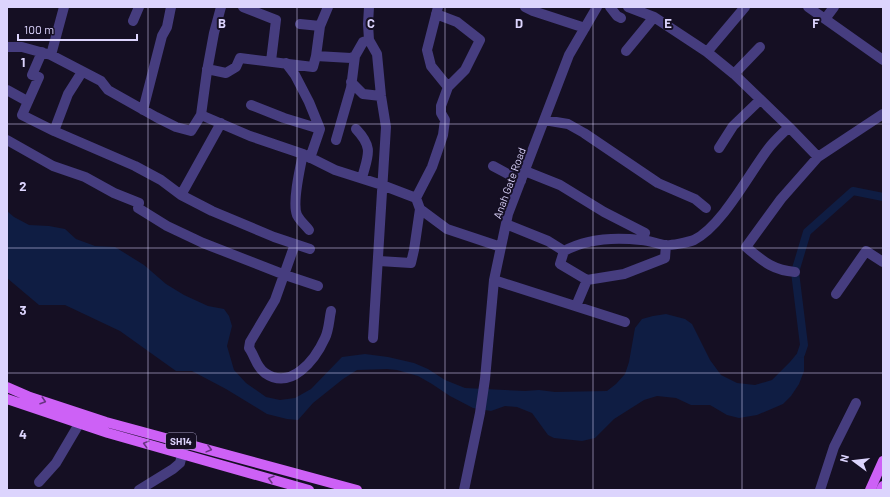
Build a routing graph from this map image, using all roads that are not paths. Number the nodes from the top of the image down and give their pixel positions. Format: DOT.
graph roads {
  1 [pos="64,7"];
  2 [pos="139,7"];
  3 [pos="171,7"];
  4 [pos="221,7"];
  5 [pos="244,7"];
  6 [pos="328,7"];
  7 [pos="369,7"];
  8 [pos="525,7"];
  9 [pos="597,7"];
  10 [pos="610,7"];
  11 [pos="628,7"];
  12 [pos="745,7"];
  13 [pos="808,7"];
  14 [pos="834,7"];
  15 [pos="262,10"];
  16 [pos="437,11"];
  17 [pos="654,17"];
  18 [pos="621,18"];
  19 [pos="825,19"];
  20 [pos="133,21"];
  21 [pos="300,24"];
  22 [pos="320,26"];
  23 [pos="585,28"];
  24 [pos="369,40"];
  25 [pos="7,47"];
  26 [pos="760,47"];
  27 [pos="626,51"];
  28 [pos="707,52"];
  29 [pos="47,54"];
  30 [pos="316,56"];
  31 [pos="355,56"];
  32 [pos="883,60"];
  33 [pos="271,61"];
  34 [pos="286,63"];
  35 [pos="207,69"];
  36 [pos="82,72"];
  37 [pos="734,74"];
  38 [pos="351,82"];
  39 [pos="448,87"];
  40 [pos="7,90"];
  41 [pos="381,96"];
  42 [pos="760,100"];
  43 [pos="27,102"];
  44 [pos="251,104"];
  45 [pos="143,110"];
  46 [pos="883,114"];
  47 [pos="201,115"];
  48 [pos="544,120"];
  49 [pos="221,123"];
  50 [pos="789,127"];
  51 [pos="320,129"];
  52 [pos="356,129"];
  53 [pos="54,131"];
  54 [pos="7,140"];
  55 [pos="336,140"];
  56 [pos="719,148"];
  57 [pos="306,156"];
  58 [pos="818,157"];
  59 [pos="493,166"];
  60 [pos="525,171"];
  61 [pos="362,178"];
  62 [pos="521,181"];
  63 [pos="382,185"];
  64 [pos="181,195"];
  65 [pos="416,198"];
  66 [pos="706,208"];
  67 [pos="420,209"];
  68 [pos="506,224"];
  69 [pos="309,230"];
  70 [pos="642,240"];
  71 [pos="295,244"];
  72 [pos="666,245"];
  73 [pos="501,246"];
  74 [pos="310,249"];
  75 [pos="564,251"];
  76 [pos="379,261"];
  77 [pos="883,262"];
  78 [pos="795,272"];
  79 [pos="285,275"];
  80 [pos="494,280"];
  81 [pos="587,280"];
  82 [pos="318,286"];
  83 [pos="836,294"];
  84 [pos="576,306"];
  85 [pos="331,311"];
  86 [pos="625,322"];
  87 [pos="373,338"];
  88 [pos="7,387"];
  89 [pos="7,399"];
  90 [pos="856,403"];
  91 [pos="79,424"];
  92 [pos="185,442"];
  93 [pos="182,453"];
  94 [pos="883,461"];
  95 [pos="40,482"];
  96 [pos="883,486"];
  97 [pos="139,490"];
  98 [pos="309,490"];
  99 [pos="357,490"];
  100 [pos="464,490"];
  101 [pos="820,490"];
  102 [pos="870,490"];
  103 [pos="881,490"];
  1 -- 29 [label="street"];
  2 -- 20 [label="street"];
  3 -- 45 [label="street"];
  4 -- 35 [label="street"];
  5 -- 15 [label="street"];
  6 -- 22 [label="street"];
  7 -- 24 [label="street"];
  8 -- 23 [label="street"];
  9 -- 23 [label="street, Anah Gate Road"];
  10 -- 18 [label="street"];
  11 -- 17 [label="street"];
  12 -- 28 [label="street"];
  13 -- 19 [label="street"];
  14 -- 19 [label="street"];
  15 -- 33 [label="street"];
  16 -- 39 [label="street"];
  16 -- 39 [label="street"];
  17 -- 27 [label="street"];
  17 -- 28 [label="street"];
  19 -- 32 [label="street"];
  21 -- 22 [label="street"];
  22 -- 30 [label="street"];
  23 -- 48 [label="street, Anah Gate Road"];
  24 -- 31 [label="street"];
  24 -- 41 [label="street"];
  25 -- 29 [label="street"];
  26 -- 37 [label="street"];
  28 -- 37 [label="street"];
  29 -- 36 [label="street"];
  29 -- 43 [label="street"];
  30 -- 31 [label="street"];
  30 -- 34 [label="street"];
  31 -- 38 [label="street"];
  33 -- 34 [label="street"];
  33 -- 35 [label="street"];
  34 -- 51 [label="street"];
  35 -- 47 [label="street"];
  36 -- 45 [label="street"];
  36 -- 53 [label="street"];
  37 -- 42 [label="street"];
  38 -- 41 [label="street"];
  38 -- 55 [label="street"];
  39 -- 65 [label="street"];
  40 -- 43 [label="street"];
  41 -- 63 [label="street"];
  42 -- 50 [label="street"];
  42 -- 56 [label="street"];
  43 -- 53 [label="street"];
  44 -- 51 [label="street"];
  45 -- 47 [label="street"];
  46 -- 58 [label="street"];
  47 -- 49 [label="street"];
  48 -- 60 [label="street, Anah Gate Road"];
  48 -- 66 [label="street"];
  49 -- 57 [label="street"];
  49 -- 64 [label="street"];
  50 -- 58 [label="street"];
  50 -- 72 [label="street"];
  51 -- 57 [label="street"];
  52 -- 61 [label="street"];
  53 -- 64 [label="street"];
  54 -- 79 [label="street"];
  57 -- 61 [label="street"];
  57 -- 69 [label="street"];
  58 -- 78 [label="street"];
  59 -- 62 [label="street"];
  60 -- 62 [label="street, Anah Gate Road"];
  60 -- 70 [label="street"];
  61 -- 63 [label="street"];
  62 -- 68 [label="street, Anah Gate Road"];
  63 -- 65 [label="street"];
  63 -- 76 [label="street"];
  64 -- 71 [label="street"];
  65 -- 67 [label="street"];
  67 -- 73 [label="street"];
  67 -- 76 [label="street"];
  68 -- 73 [label="street, Anah Gate Road"];
  68 -- 75 [label="street"];
  70 -- 72 [label="street"];
  70 -- 75 [label="street"];
  71 -- 74 [label="street"];
  71 -- 79 [label="street"];
  72 -- 81 [label="street"];
  73 -- 80 [label="street, Anah Gate Road"];
  75 -- 81 [label="street"];
  76 -- 87 [label="street"];
  77 -- 83 [label="street"];
  79 -- 82 [label="street"];
  79 -- 85 [label="street"];
  80 -- 84 [label="street"];
  80 -- 100 [label="street, Anah Gate Road"];
  81 -- 84 [label="street"];
  84 -- 86 [label="street"];
  88 -- 92 [label="main road, SH14, one-way"];
  89 -- 91 [label="main road, SH14"];
  90 -- 101 [label="street"];
  93 -- 91 [label="main road, SH14, one-way"];
  91 -- 95 [label="street"];
  92 -- 93 [label="street"];
  92 -- 99 [label="main road, SH14, one-way"];
  93 -- 97 [label="street"];
  98 -- 93 [label="main road, SH14, one-way"];
  94 -- 102 [label="main road"];
  96 -- 103 [label="main road"];
}
